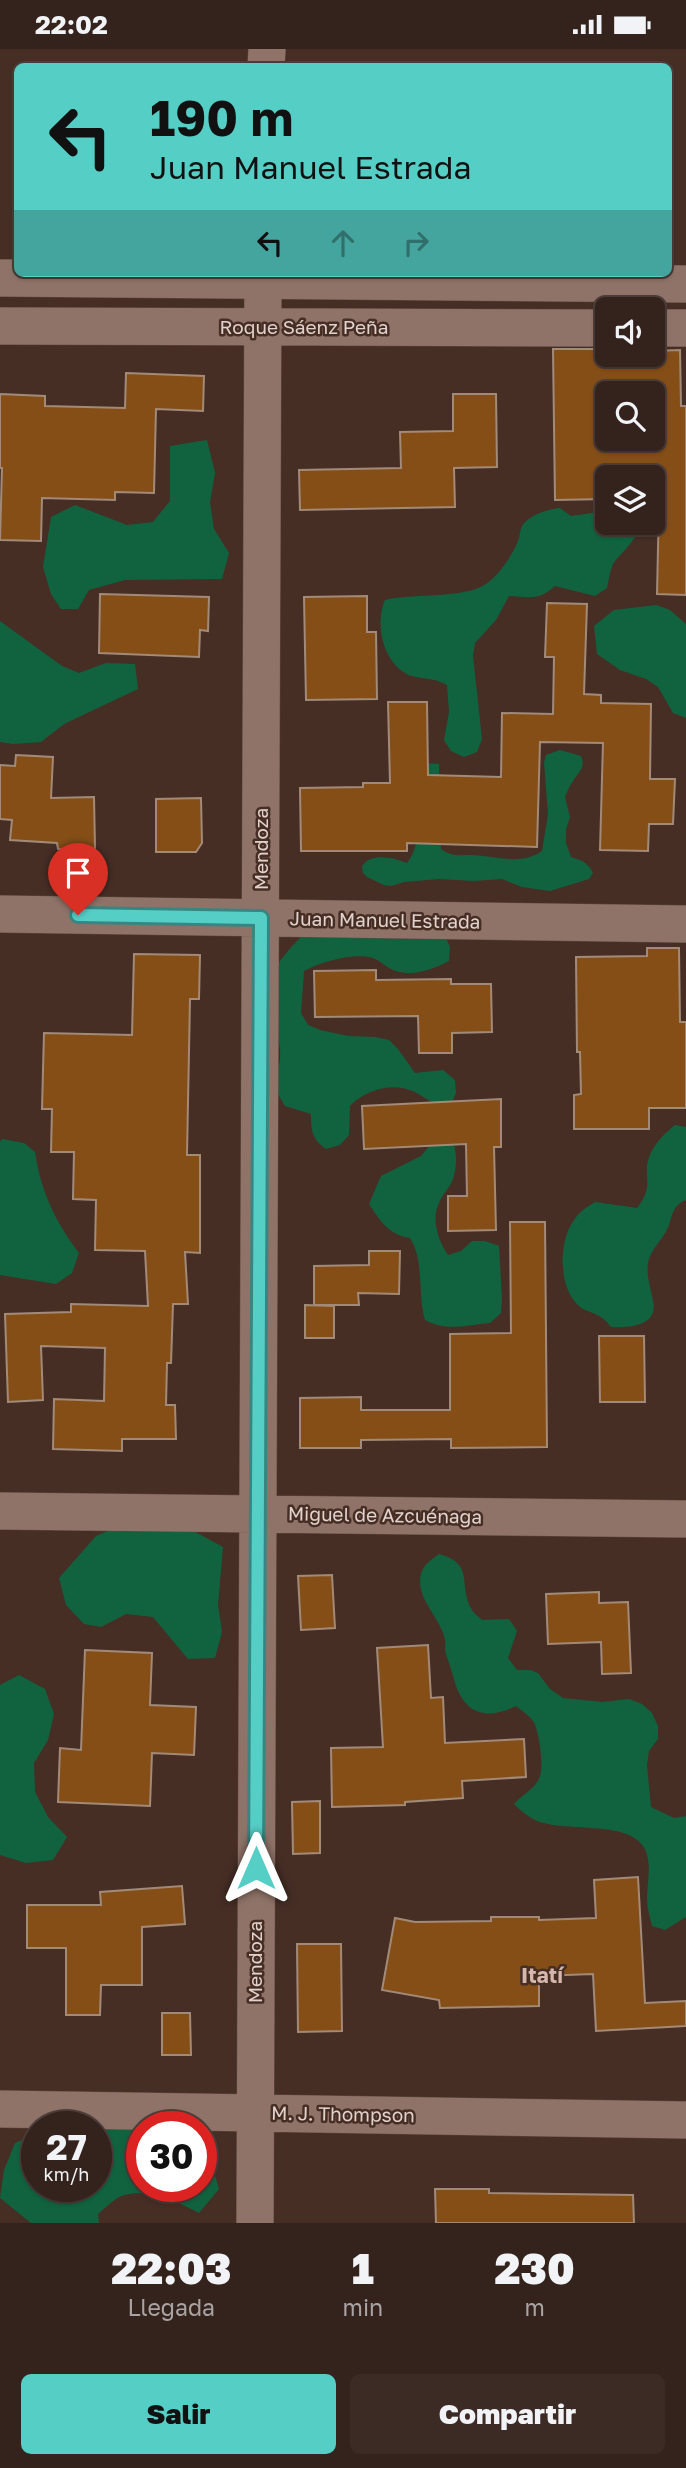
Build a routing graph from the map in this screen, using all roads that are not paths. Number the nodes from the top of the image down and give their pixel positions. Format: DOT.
graph roads {
  1 [pos="263,277"];
  2 [pos="0,278"];
  3 [pos="686,284"];
  4 [pos="0,325"];
  5 [pos="262,327"];
  6 [pos="595,328"];
  7 [pos="665,328"];
  8 [pos="686,328"];
  9 [pos="0,914"];
  10 [pos="261,918"];
  11 [pos="686,923"];
  12 [pos="0,1510"];
  13 [pos="257,1513"];
  14 [pos="686,1519"];
  15 [pos="0,2109"];
  16 [pos="255,2113"];
  17 [pos="686,2120"];
  18 [pos="255,2223"];
  1 -- 2 [label="street"];
  1 -- 3 [label="street"];
  1 -- 5 [label="street, Mendoza"];
  4 -- 5 [label="street, Roque Sáenz Peña"];
  5 -- 6 [label="street, Roque Sáenz Peña"];
  5 -- 10 [label="street, Mendoza"];
  7 -- 8 [label="street"];
  9 -- 10 [label="street, Juan Manuel Estrada"];
  10 -- 11 [label="street, Juan Manuel Estrada"];
  10 -- 13 [label="street, Mendoza"];
  12 -- 13 [label="street, Miguel de Azcuénaga"];
  13 -- 14 [label="street, Miguel de Azcuénaga"];
  13 -- 16 [label="street, Mendoza"];
  15 -- 16 [label="street, M. J. Thompson"];
  16 -- 17 [label="street, M. J. Thompson"];
  16 -- 18 [label="street, Mendoza"];
}
